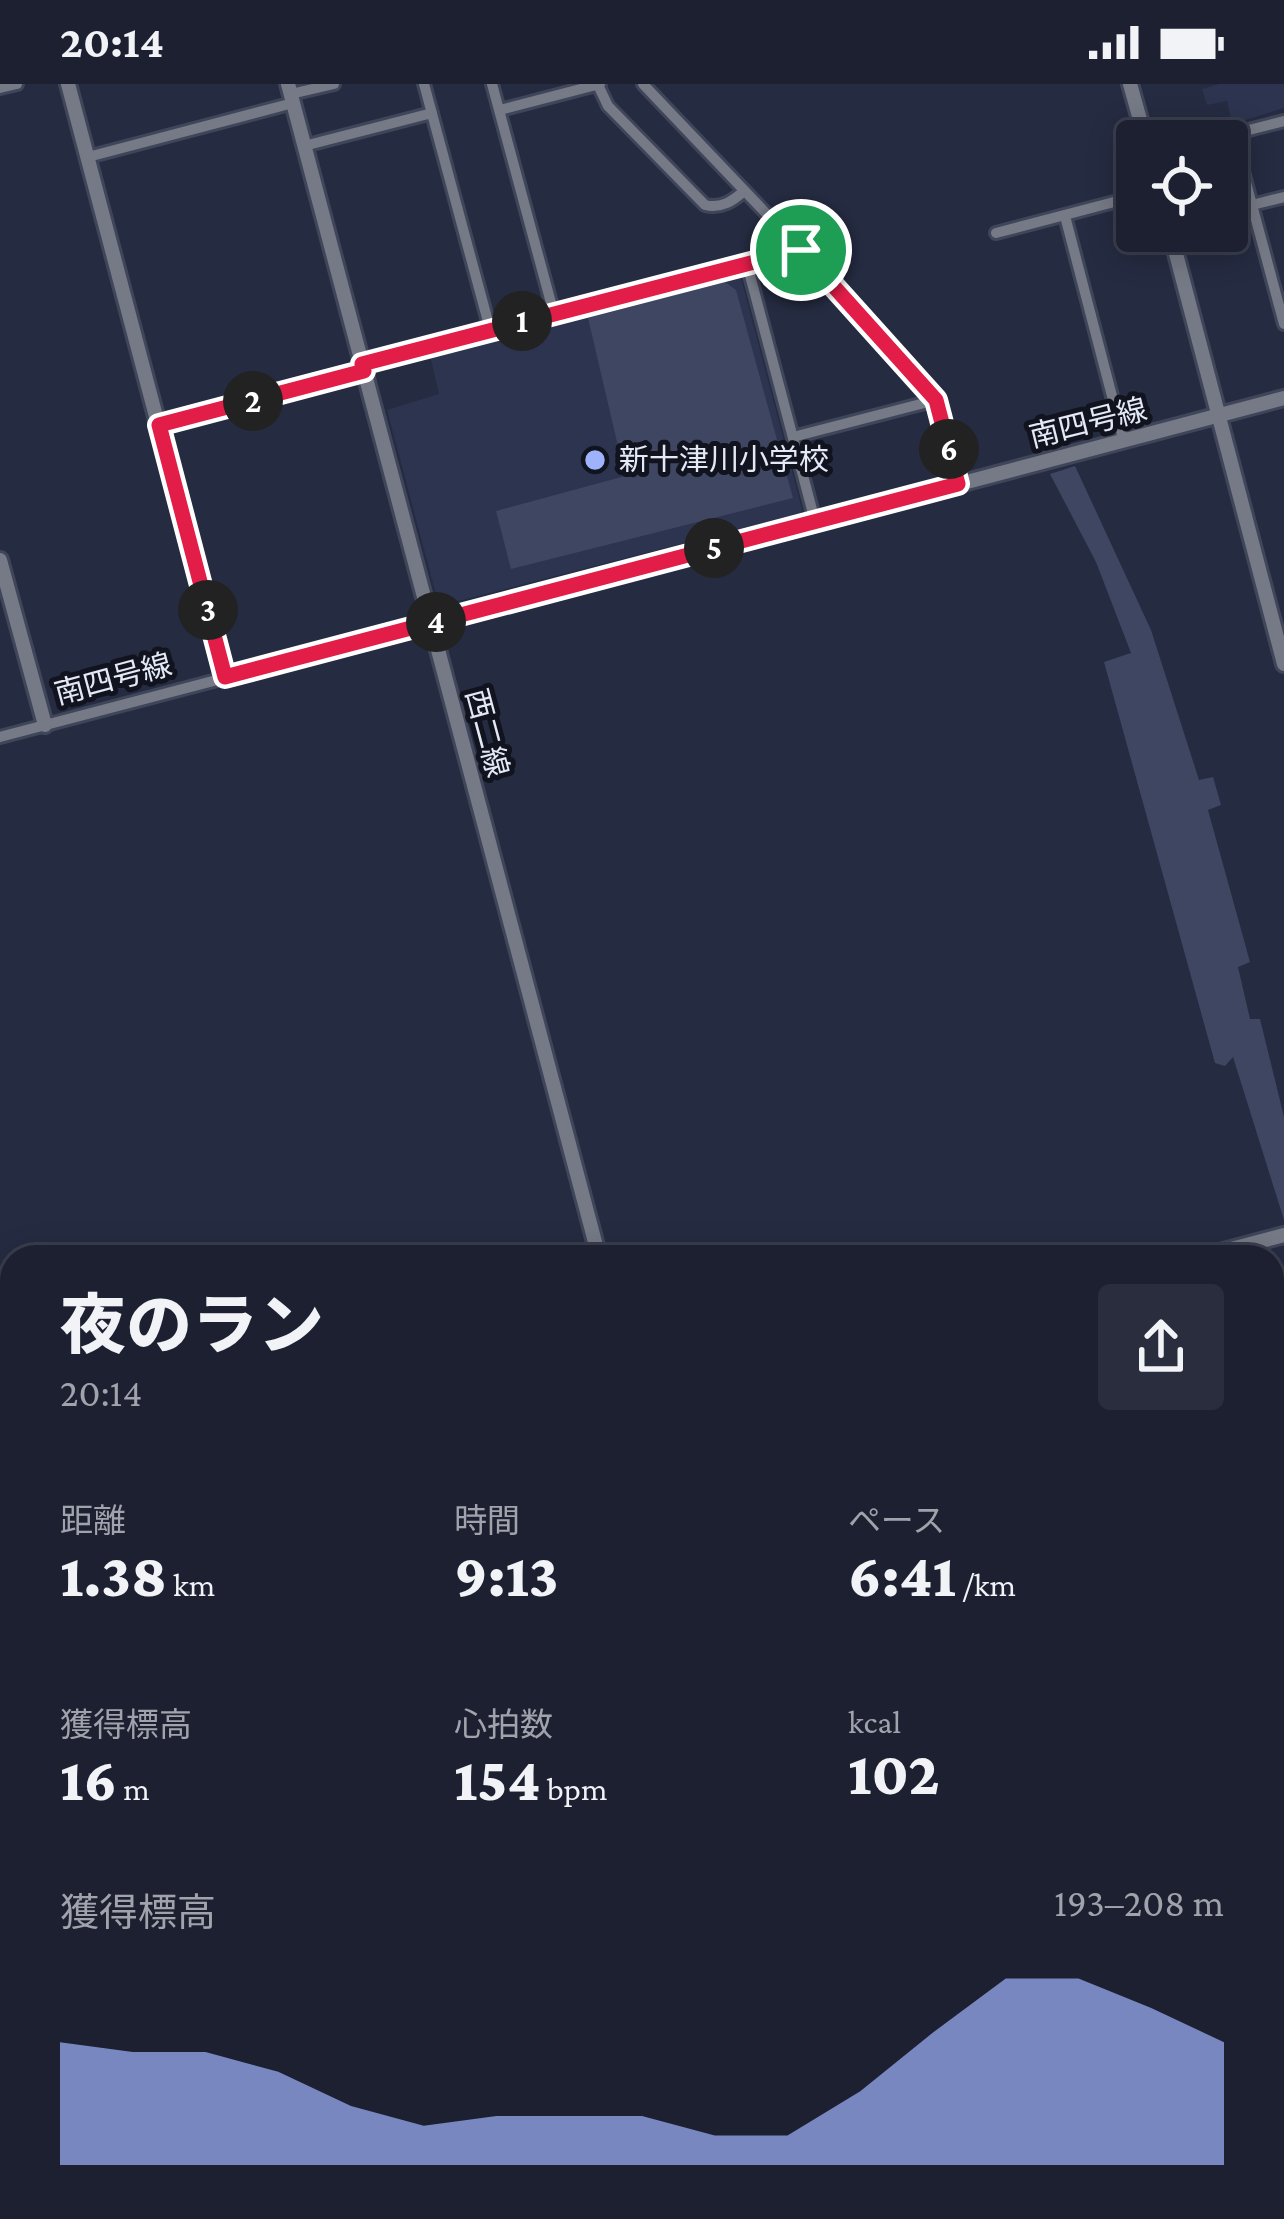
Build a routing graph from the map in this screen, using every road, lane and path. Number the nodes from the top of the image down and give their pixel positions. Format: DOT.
graph roads {
  1 [pos="17,84"];
  2 [pos="68,84"];
  3 [pos="334,84"];
  4 [pos="424,84"];
  5 [pos="493,84"];
  6 [pos="599,84"];
  7 [pos="643,84"];
  8 [pos="1130,84"];
  9 [pos="0,88"];
  10 [pos="291,94"];
  11 [pos="500,110"];
  12 [pos="432,112"];
  13 [pos="1140,120"];
  14 [pos="1284,121"];
  15 [pos="1248,130"];
  16 [pos="304,146"];
  17 [pos="88,157"];
  18 [pos="745,190"];
  19 [pos="1248,190"];
  20 [pos="1284,197"];
  21 [pos="1116,202"];
  22 [pos="1252,205"];
  23 [pos="1065,216"];
  24 [pos="996,233"];
  25 [pos="801,250"];
  26 [pos="1176,252"];
  27 [pos="747,264"];
  28 [pos="1284,268"];
  29 [pos="1270,272"];
  30 [pos="554,314"];
  31 [pos="1284,324"];
  32 [pos="490,329"];
  33 [pos="363,368"];
  34 [pos="1284,398"];
  35 [pos="936,400"];
  36 [pos="1220,416"];
  37 [pos="159,425"];
  38 [pos="793,437"];
  39 [pos="1124,442"];
  40 [pos="958,484"];
  41 [pos="815,521"];
  42 [pos="0,560"];
  43 [pos="430,624"];
  44 [pos="1284,664"];
  45 [pos="225,677"];
  46 [pos="45,725"];
  47 [pos="0,737"];
  48 [pos="1284,1235"];
  49 [pos="595,1245"];
  50 [pos="1246,1245"];
  1 -- 9 [label="street"];
  2 -- 17 [label="street"];
  3 -- 10 [label="street"];
  4 -- 12 [label="street"];
  5 -- 11 [label="street"];
  6 -- 11 [label="street"];
  6 -- 18 [label="street"];
  7 -- 18 [label="street"];
  8 -- 13 [label="street"];
  10 -- 16 [label="street, 西二線"];
  10 -- 17 [label="street"];
  11 -- 30 [label="street"];
  12 -- 16 [label="street"];
  12 -- 32 [label="street"];
  14 -- 15 [label="street"];
  16 -- 33 [label="street, 西二線"];
  17 -- 37 [label="street"];
  18 -- 25 [label="street"];
  19 -- 22 [label="street"];
  20 -- 22 [label="street"];
  21 -- 23 [label="street"];
  22 -- 29 [label="street"];
  23 -- 24 [label="street"];
  23 -- 39 [label="street"];
  25 -- 27 [label="street"];
  25 -- 35 [label="street"];
  26 -- 36 [label="street"];
  27 -- 30 [label="street"];
  27 -- 38 [label="street"];
  28 -- 29 [label="street"];
  29 -- 31 [label="street"];
  30 -- 32 [label="street"];
  32 -- 33 [label="street"];
  33 -- 37 [label="street"];
  33 -- 43 [label="street, 西二線"];
  34 -- 36 [label="street, 南四号線"];
  35 -- 38 [label="street"];
  35 -- 40 [label="street"];
  36 -- 39 [label="street, 南四号線"];
  36 -- 44 [label="street"];
  37 -- 45 [label="street"];
  38 -- 41 [label="street"];
  39 -- 40 [label="street, 南四号線"];
  40 -- 41 [label="street, 南四号線"];
  41 -- 43 [label="street, 南四号線"];
  42 -- 46 [label="street"];
  43 -- 45 [label="street, 南四号線"];
  43 -- 49 [label="street, 西二線"];
  45 -- 46 [label="street, 南四号線"];
  46 -- 47 [label="street, 南四号線"];
  48 -- 50 [label="street"];
}
